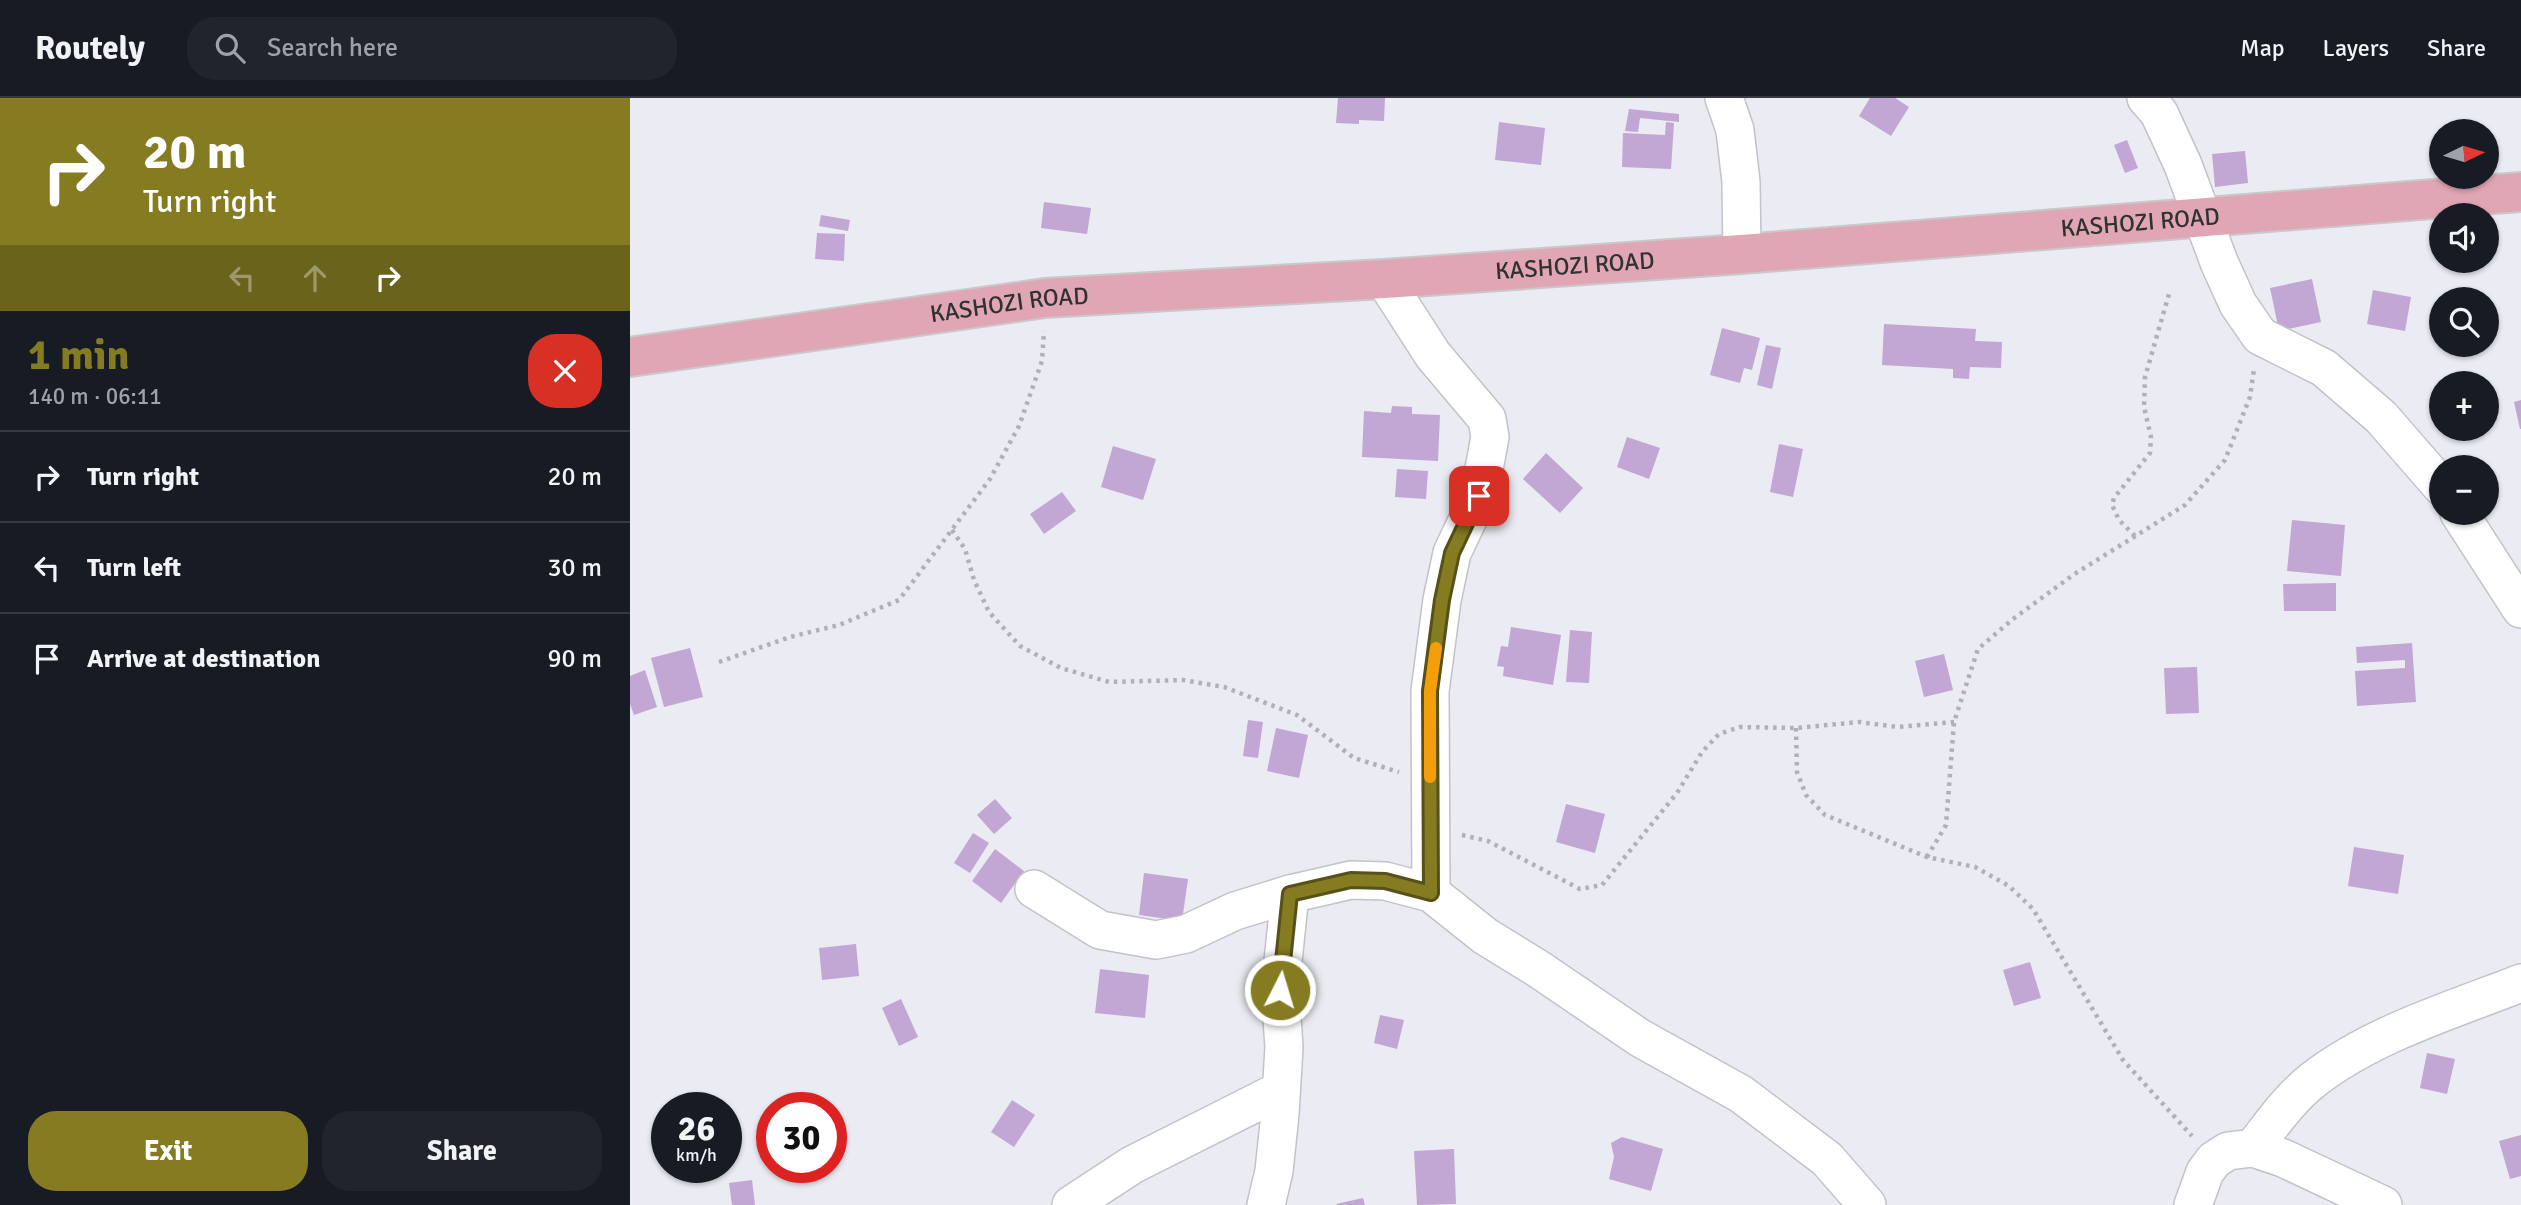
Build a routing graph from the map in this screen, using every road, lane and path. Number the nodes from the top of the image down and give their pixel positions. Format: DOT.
graph roads {
  1 [pos="1724,98"];
  2 [pos="2146,98"];
  3 [pos="2521,192"];
  4 [pos="2204,218"];
  5 [pos="1742,254"];
  6 [pos="1384,279"];
  7 [pos="2169,294"];
  8 [pos="1045,298"];
  9 [pos="2260,336"];
  10 [pos="630,357"];
  11 [pos="2429,472"];
  12 [pos="2467,525"];
  13 [pos="952,530"];
  14 [pos="2135,536"];
  15 [pos="2521,609"];
  16 [pos="719,662"];
  17 [pos="1954,722"];
  18 [pos="1796,728"];
  19 [pos="1430,781"];
  20 [pos="1431,827"];
  21 [pos="1927,857"];
  22 [pos="1034,889"];
  23 [pos="1431,893"];
  24 [pos="1290,894"];
  25 [pos="2521,983"];
  26 [pos="1281,1090"];
  27 [pos="2253,1148"];
  28 [pos="2214,1160"];
  29 [pos="1071,1205"];
  30 [pos="1266,1205"];
  31 [pos="1867,1205"];
  32 [pos="2193,1205"];
  33 [pos="2383,1205"];
  1 -- 5 [label="street"];
  2 -- 4 [label="street"];
  3 -- 4 [label="main road, KASHOZI ROAD"];
  4 -- 5 [label="main road, KASHOZI ROAD"];
  4 -- 9 [label="street"];
  5 -- 6 [label="main road, KASHOZI ROAD"];
  6 -- 8 [label="main road, KASHOZI ROAD"];
  6 -- 19 [label="street"];
  7 -- 14 [label="path"];
  8 -- 10 [label="main road, KASHOZI ROAD"];
  8 -- 13 [label="path"];
  9 -- 11 [label="street"];
  9 -- 14 [label="path"];
  12 -- 15 [label="street"];
  13 -- 16 [label="path"];
  13 -- 19 [label="path"];
  14 -- 17 [label="path"];
  17 -- 18 [label="path"];
  17 -- 21 [label="path"];
  18 -- 20 [label="path"];
  18 -- 21 [label="path"];
  19 -- 20 [label="street"];
  20 -- 23 [label="street"];
  21 -- 28 [label="path"];
  22 -- 24 [label="street"];
  23 -- 24 [label="street"];
  23 -- 31 [label="street"];
  24 -- 26 [label="street"];
  25 -- 27 [label="street"];
  26 -- 29 [label="street"];
  26 -- 30 [label="street"];
  27 -- 28 [label="street"];
  27 -- 33 [label="street"];
  28 -- 32 [label="street"];
}
